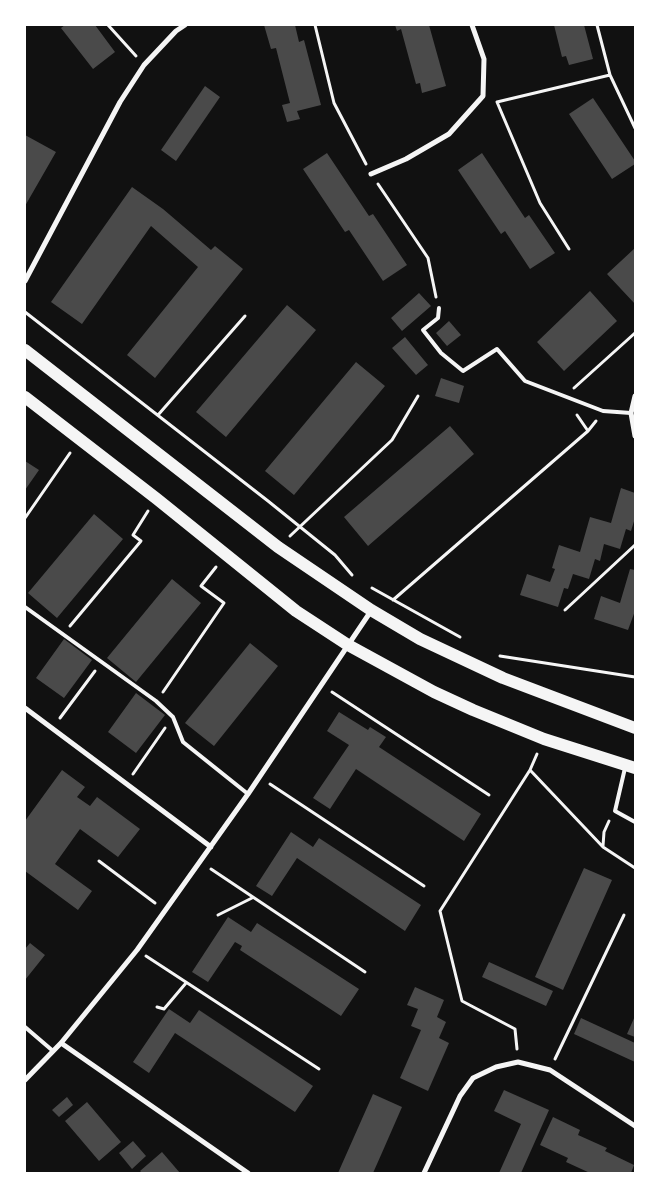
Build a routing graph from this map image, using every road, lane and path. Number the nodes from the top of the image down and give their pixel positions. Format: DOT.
graph roads {
  1 [pos="108,25"];
  2 [pos="185,25"];
  3 [pos="315,25"];
  4 [pos="472,25"];
  5 [pos="598,25"];
  6 [pos="144,65"];
  7 [pos="610,74"];
  8 [pos="483,96"];
  9 [pos="497,102"];
  10 [pos="635,128"];
  11 [pos="371,174"];
  12 [pos="569,249"];
  13 [pos="25,281"];
  14 [pos="438,308"];
  15 [pos="25,312"];
  16 [pos="245,316"];
  17 [pos="635,333"];
  18 [pos="25,350"];
  19 [pos="418,396"];
  20 [pos="635,396"];
  21 [pos="25,397"];
  22 [pos="564,397"];
  23 [pos="603,411"];
  24 [pos="631,413"];
  25 [pos="158,415"];
  26 [pos="588,431"];
  27 [pos="635,436"];
  28 [pos="80,438"];
  29 [pos="157,498"];
  30 [pos="25,518"];
  31 [pos="306,521"];
  32 [pos="635,545"];
  33 [pos="226,554"];
  34 [pos="358,579"];
  35 [pos="365,583"];
  36 [pos="393,600"];
  37 [pos="25,607"];
  38 [pos="371,610"];
  39 [pos="565,610"];
  40 [pos="64,635"];
  41 [pos="468,641"];
  42 [pos="348,645"];
  43 [pos="492,652"];
  44 [pos="635,677"];
  45 [pos="89,678"];
  46 [pos="321,684"];
  47 [pos="168,685"];
  48 [pos="25,708"];
  49 [pos="62,715"];
  50 [pos="635,728"];
  51 [pos="160,735"];
  52 [pos="544,739"];
  53 [pos="630,766"];
  54 [pos="530,770"];
  55 [pos="136,771"];
  56 [pos="259,777"];
  57 [pos="248,794"];
  58 [pos="489,795"];
  59 [pos="616,811"];
  60 [pos="635,822"];
  61 [pos="211,847"];
  62 [pos="603,847"];
  63 [pos="99,861"];
  64 [pos="200,862"];
  65 [pos="635,868"];
  66 [pos="424,886"];
  67 [pos="253,898"];
  68 [pos="165,911"];
  69 [pos="624,914"];
  70 [pos="218,915"];
  71 [pos="137,950"];
  72 [pos="365,972"];
  73 [pos="186,983"];
  74 [pos="157,1007"];
  75 [pos="25,1027"];
  76 [pos="60,1043"];
  77 [pos="53,1051"];
  78 [pos="518,1062"];
  79 [pos="319,1070"];
  80 [pos="550,1070"];
  81 [pos="25,1080"];
  82 [pos="635,1126"];
  83 [pos="248,1173"];
  84 [pos="424,1173"];
  1 -- 6 [label="path"];
  2 -- 6 [label="street"];
  3 -- 11 [label="path"];
  4 -- 8 [label="street"];
  5 -- 7 [label="path"];
  6 -- 13 [label="street"];
  7 -- 9 [label="path"];
  7 -- 10 [label="path"];
  8 -- 9 [label="path"];
  8 -- 11 [label="street"];
  9 -- 12 [label="path"];
  11 -- 14 [label="path"];
  14 -- 22 [label="lane"];
  15 -- 25 [label="path"];
  16 -- 25 [label="path"];
  17 -- 22 [label="path"];
  18 -- 38 [label="main road"];
  19 -- 31 [label="path"];
  20 -- 24 [label="street"];
  21 -- 28 [label="main road"];
  22 -- 23 [label="lane"];
  22 -- 26 [label="path"];
  23 -- 24 [label="lane"];
  23 -- 26 [label="path"];
  24 -- 27 [label="street"];
  25 -- 34 [label="path"];
  26 -- 36 [label="path"];
  28 -- 29 [label="main road"];
  28 -- 30 [label="path"];
  29 -- 33 [label="main road"];
  29 -- 40 [label="path"];
  32 -- 39 [label="path"];
  33 -- 42 [label="main road"];
  33 -- 47 [label="path"];
  35 -- 36 [label="path"];
  36 -- 41 [label="path"];
  37 -- 40 [label="lane"];
  38 -- 42 [label="street"];
  38 -- 50 [label="main road"];
  40 -- 57 [label="lane"];
  42 -- 46 [label="street"];
  42 -- 52 [label="main road"];
  43 -- 44 [label="path"];
  45 -- 49 [label="path"];
  46 -- 56 [label="street"];
  46 -- 58 [label="path"];
  48 -- 61 [label="street"];
  51 -- 55 [label="path"];
  52 -- 53 [label="main road"];
  52 -- 54 [label="path"];
  53 -- 59 [label="lane"];
  54 -- 62 [label="path"];
  54 -- 78 [label="path"];
  56 -- 57 [label="street"];
  56 -- 66 [label="path"];
  57 -- 61 [label="street"];
  59 -- 60 [label="lane"];
  59 -- 62 [label="path"];
  61 -- 64 [label="street"];
  62 -- 65 [label="path"];
  63 -- 68 [label="path"];
  64 -- 67 [label="path"];
  64 -- 68 [label="street"];
  67 -- 70 [label="path"];
  67 -- 72 [label="path"];
  68 -- 71 [label="street"];
  69 -- 80 [label="path"];
  71 -- 73 [label="path"];
  71 -- 76 [label="street"];
  73 -- 74 [label="path"];
  73 -- 79 [label="path"];
  75 -- 77 [label="lane"];
  76 -- 77 [label="street"];
  76 -- 83 [label="street"];
  77 -- 81 [label="street"];
  78 -- 80 [label="street"];
  78 -- 84 [label="street"];
  80 -- 82 [label="street"];
}
